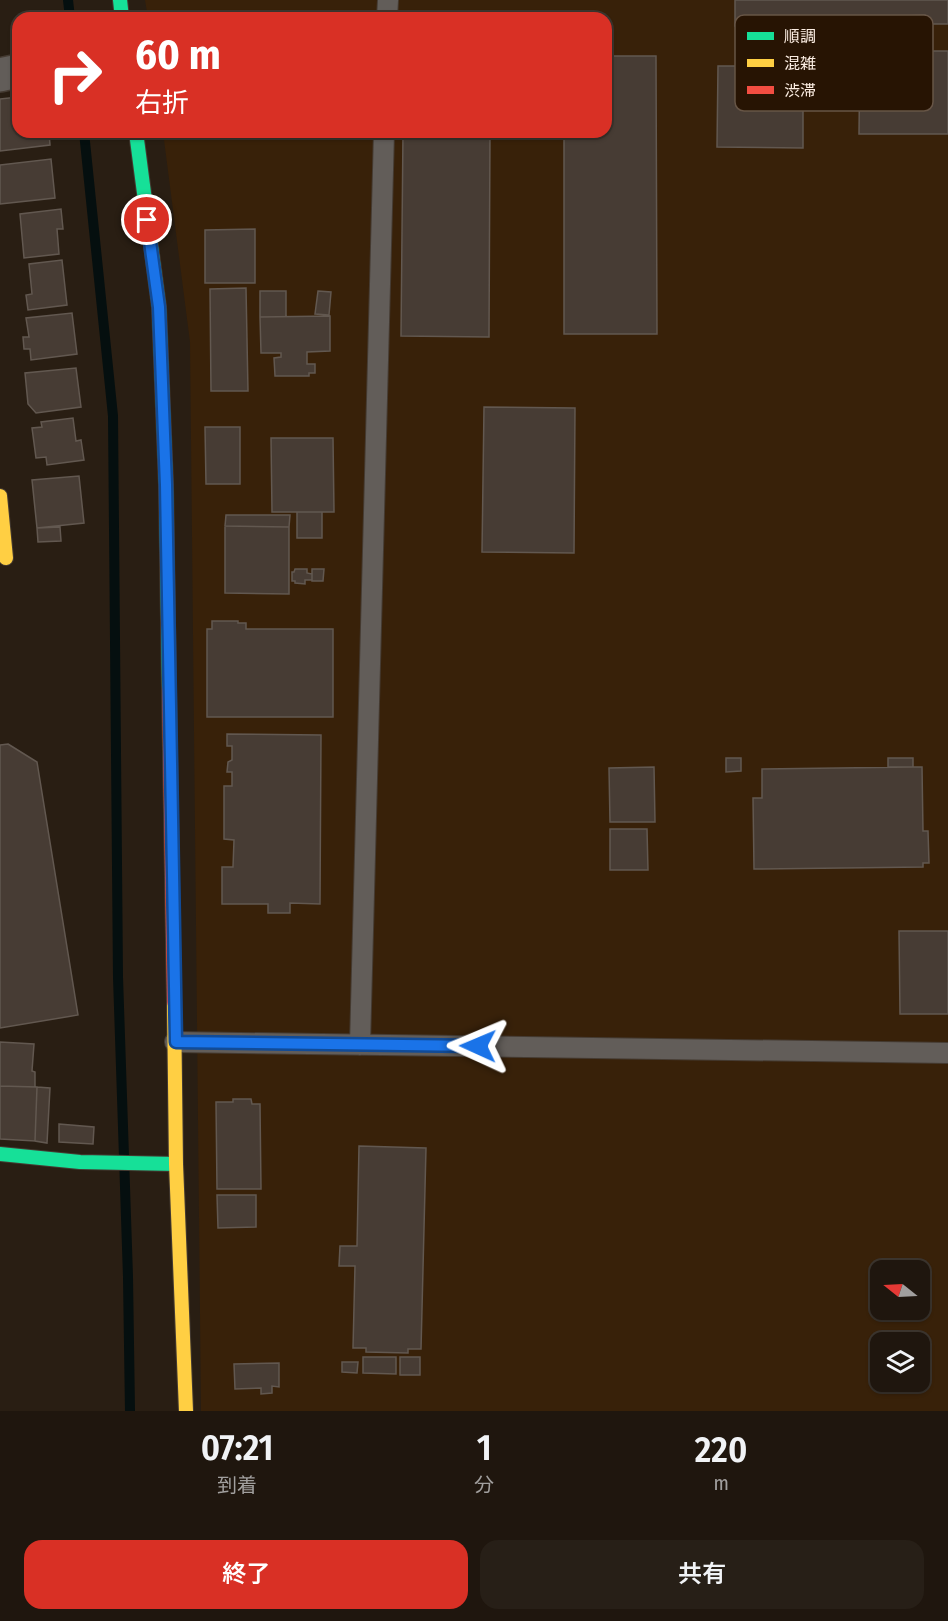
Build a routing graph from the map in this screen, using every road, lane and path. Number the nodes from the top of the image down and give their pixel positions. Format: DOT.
graph roads {
  1 [pos="137,138"];
  2 [pos="384,138"];
  3 [pos="0,496"];
  4 [pos="6,558"];
  5 [pos="176,1042"];
  6 [pos="360,1045"];
  7 [pos="948,1053"];
  8 [pos="0,1154"];
  9 [pos="176,1164"];
  10 [pos="186,1411"];
  1 -- 5 [label="street"];
  2 -- 6 [label="lane"];
  3 -- 4 [label="street"];
  5 -- 6 [label="lane"];
  5 -- 9 [label="street"];
  6 -- 7 [label="lane"];
  8 -- 9 [label="street"];
  9 -- 10 [label="street"];
}
